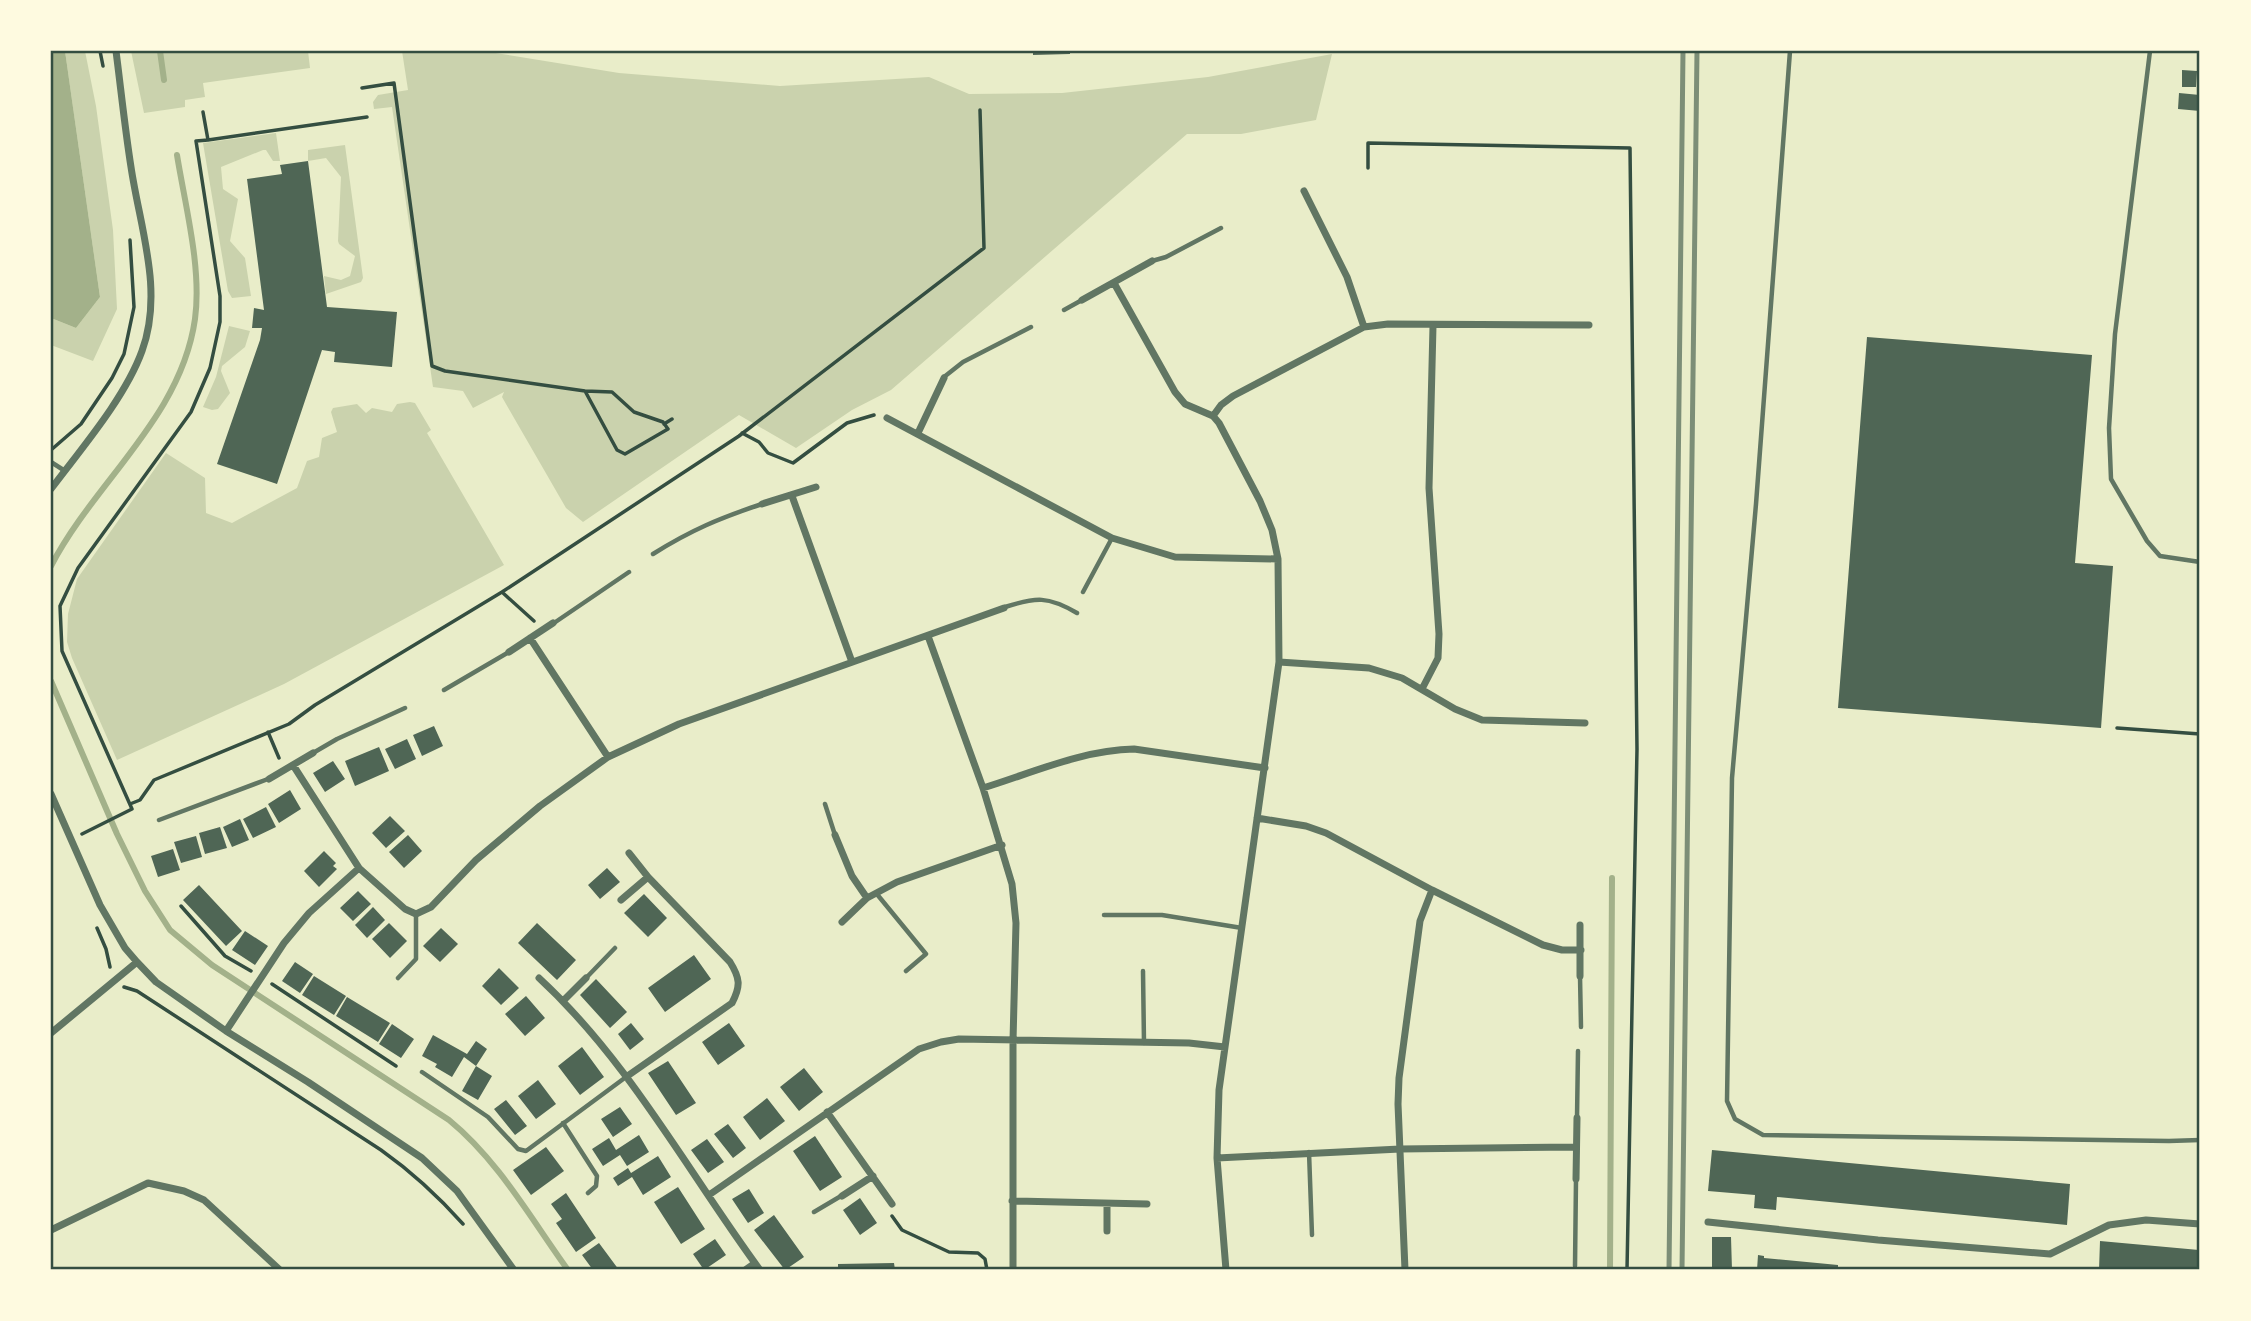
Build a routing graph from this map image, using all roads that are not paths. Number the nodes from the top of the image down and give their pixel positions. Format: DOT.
graph roads {
  1 [pos="116,51"];
  2 [pos="1790,51"];
  3 [pos="2150,51"];
  4 [pos="1304,191"];
  5 [pos="1222,228"];
  6 [pos="1152,261"];
  7 [pos="1114,283"];
  8 [pos="1082,300"];
  9 [pos="1064,310"];
  10 [pos="1589,325"];
  11 [pos="1433,326"];
  12 [pos="1031,327"];
  13 [pos="1364,327"];
  14 [pos="944,378"];
  15 [pos="1213,416"];
  16 [pos="887,418"];
  17 [pos="918,433"];
  18 [pos="51,462"];
  19 [pos="65,471"];
  20 [pos="816,487"];
  21 [pos="51,489"];
  22 [pos="792,496"];
  23 [pos="762,504"];
  24 [pos="1112,538"];
  25 [pos="653,554"];
  26 [pos="1278,558"];
  27 [pos="2200,562"];
  28 [pos="629,572"];
  29 [pos="1083,592"];
  30 [pos="1004,608"];
  31 [pos="1077,613"];
  32 [pos="553,623"];
  33 [pos="928,636"];
  34 [pos="530,638"];
  35 [pos="509,652"];
  36 [pos="852,662"];
  37 [pos="1279,662"];
  38 [pos="1422,689"];
  39 [pos="444,690"];
  40 [pos="405,708"];
  41 [pos="1585,723"];
  42 [pos="313,753"];
  43 [pos="608,757"];
  44 [pos="293,765"];
  45 [pos="1265,768"];
  46 [pos="269,779"];
  47 [pos="983,788"];
  48 [pos="51,794"];
  49 [pos="825,803"];
  50 [pos="1257,818"];
  51 [pos="159,820"];
  52 [pos="835,835"];
  53 [pos="1002,845"];
  54 [pos="629,853"];
  55 [pos="359,868"];
  56 [pos="648,877"];
  57 [pos="1432,890"];
  58 [pos="876,892"];
  59 [pos="867,898"];
  60 [pos="621,900"];
  61 [pos="416,914"];
  62 [pos="1104,915"];
  63 [pos="842,922"];
  64 [pos="1580,925"];
  65 [pos="1243,928"];
  66 [pos="615,948"];
  67 [pos="1581,950"];
  68 [pos="137,962"];
  69 [pos="906,971"];
  70 [pos="1143,971"];
  71 [pos="1580,976"];
  72 [pos="398,978"];
  73 [pos="539,978"];
  74 [pos="586,978"];
  75 [pos="564,1001"];
  76 [pos="1581,1027"];
  77 [pos="226,1031"];
  78 [pos="51,1032"];
  79 [pos="1013,1041"];
  80 [pos="1144,1042"];
  81 [pos="1225,1047"];
  82 [pos="1578,1051"];
  83 [pos="422,1072"];
  84 [pos="625,1077"];
  85 [pos="827,1112"];
  86 [pos="1577,1118"];
  87 [pos="563,1123"];
  88 [pos="2200,1140"];
  89 [pos="1576,1147"];
  90 [pos="1400,1149"];
  91 [pos="1309,1152"];
  92 [pos="1217,1157"];
  93 [pos="873,1176"];
  94 [pos="1576,1180"];
  95 [pos="588,1193"];
  96 [pos="709,1195"];
  97 [pos="842,1196"];
  98 [pos="1012,1201"];
  99 [pos="892,1204"];
  100 [pos="1147,1204"];
  101 [pos="1107,1205"];
  102 [pos="814,1212"];
  103 [pos="1708,1222"];
  104 [pos="2200,1224"];
  105 [pos="51,1230"];
  106 [pos="1107,1231"];
  107 [pos="1312,1235"];
  108 [pos="755,1263"];
  109 [pos="1575,1266"];
  110 [pos="280,1270"];
  111 [pos="514,1270"];
  112 [pos="745,1270"];
  113 [pos="760,1270"];
  114 [pos="1013,1270"];
  115 [pos="1226,1270"];
  116 [pos="1405,1270"];
  1 -- 19 [label="street"];
  2 -- 88 [label="lane"];
  3 -- 27 [label="lane"];
  4 -- 13 [label="street"];
  5 -- 6 [label="lane"];
  6 -- 7 [label="street"];
  7 -- 8 [label="street"];
  7 -- 15 [label="street"];
  8 -- 9 [label="lane"];
  10 -- 11 [label="street"];
  11 -- 13 [label="street"];
  11 -- 38 [label="street"];
  12 -- 14 [label="lane"];
  13 -- 15 [label="street"];
  14 -- 17 [label="street"];
  15 -- 26 [label="street"];
  16 -- 17 [label="street"];
  17 -- 24 [label="street"];
  18 -- 19 [label="lane"];
  19 -- 21 [label="street"];
  20 -- 22 [label="street"];
  22 -- 23 [label="street"];
  22 -- 36 [label="street"];
  23 -- 25 [label="lane"];
  24 -- 26 [label="street"];
  24 -- 29 [label="lane"];
  26 -- 37 [label="street"];
  28 -- 32 [label="lane"];
  30 -- 31 [label="lane"];
  30 -- 33 [label="street"];
  32 -- 34 [label="street"];
  33 -- 36 [label="street"];
  33 -- 47 [label="street"];
  34 -- 35 [label="street"];
  34 -- 43 [label="street"];
  35 -- 39 [label="lane"];
  36 -- 43 [label="street"];
  37 -- 38 [label="street"];
  37 -- 45 [label="street"];
  38 -- 41 [label="street"];
  40 -- 42 [label="lane"];
  42 -- 44 [label="street"];
  43 -- 61 [label="street"];
  44 -- 46 [label="street"];
  44 -- 55 [label="street"];
  45 -- 47 [label="street"];
  45 -- 50 [label="street"];
  46 -- 51 [label="lane"];
  47 -- 53 [label="street"];
  48 -- 68 [label="street"];
  49 -- 52 [label="lane"];
  50 -- 57 [label="street"];
  50 -- 65 [label="street"];
  52 -- 59 [label="street"];
  53 -- 58 [label="street"];
  53 -- 79 [label="street"];
  54 -- 56 [label="street"];
  55 -- 61 [label="street"];
  55 -- 77 [label="street"];
  56 -- 60 [label="street"];
  56 -- 84 [label="street"];
  57 -- 67 [label="street"];
  57 -- 90 [label="street"];
  58 -- 59 [label="street"];
  58 -- 69 [label="lane"];
  59 -- 63 [label="street"];
  61 -- 72 [label="lane"];
  62 -- 65 [label="lane"];
  64 -- 67 [label="street"];
  65 -- 81 [label="street"];
  66 -- 74 [label="lane"];
  67 -- 71 [label="street"];
  68 -- 77 [label="street"];
  68 -- 78 [label="street"];
  70 -- 80 [label="lane"];
  71 -- 76 [label="lane"];
  73 -- 75 [label="street"];
  74 -- 75 [label="street"];
  75 -- 84 [label="street"];
  77 -- 111 [label="street"];
  79 -- 80 [label="street"];
  79 -- 85 [label="street"];
  79 -- 98 [label="street"];
  80 -- 81 [label="street"];
  81 -- 92 [label="street"];
  82 -- 86 [label="lane"];
  83 -- 87 [label="lane"];
  84 -- 87 [label="lane"];
  84 -- 96 [label="street"];
  85 -- 93 [label="street"];
  85 -- 96 [label="street"];
  86 -- 89 [label="street"];
  87 -- 95 [label="lane"];
  89 -- 90 [label="street"];
  89 -- 94 [label="street"];
  90 -- 91 [label="street"];
  90 -- 116 [label="street"];
  91 -- 92 [label="street"];
  91 -- 107 [label="lane"];
  92 -- 115 [label="street"];
  93 -- 97 [label="street"];
  93 -- 99 [label="street"];
  94 -- 109 [label="lane"];
  96 -- 108 [label="street"];
  97 -- 102 [label="lane"];
  98 -- 101 [label="street"];
  98 -- 114 [label="street"];
  100 -- 101 [label="street"];
  101 -- 106 [label="street"];
  103 -- 104 [label="street"];
  105 -- 110 [label="street"];
  108 -- 112 [label="street"];
  108 -- 113 [label="street"];
}
